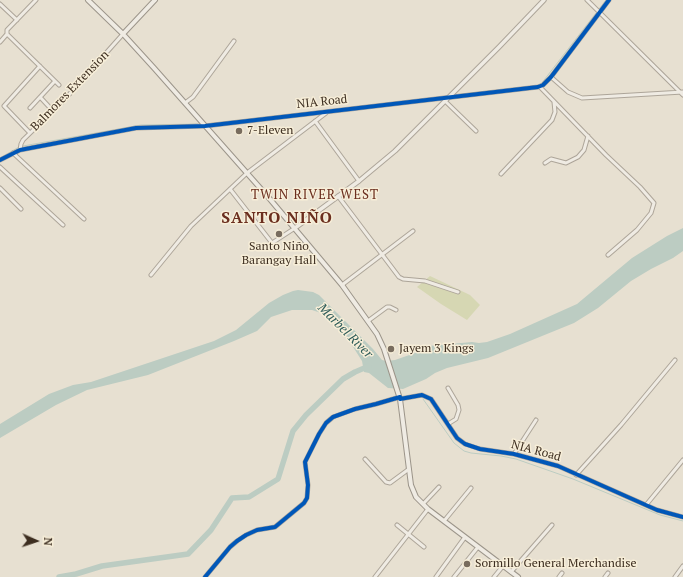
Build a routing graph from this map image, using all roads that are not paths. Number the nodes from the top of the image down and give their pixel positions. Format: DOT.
graph roads {
  1 [pos="36,0"];
  2 [pos="88,0"];
  3 [pos="155,0"];
  4 [pos="544,0"];
  5 [pos="587,0"];
  6 [pos="609,0"];
  7 [pos="0,4"];
  8 [pos="600,12"];
  9 [pos="17,20"];
  10 [pos="7,34"];
  11 [pos="123,34"];
  12 [pos="234,41"];
  13 [pos="0,42"];
  14 [pos="40,66"];
  15 [pos="551,77"];
  16 [pos="55,81"];
  17 [pos="59,85"];
  18 [pos="540,87"];
  19 [pos="681,92"];
  20 [pos="683,95"];
  21 [pos="40,97"];
  22 [pos="446,100"];
  23 [pos="554,102"];
  24 [pos="185,103"];
  25 [pos="30,108"];
  26 [pos="53,111"];
  27 [pos="328,112"];
  28 [pos="315,122"];
  29 [pos="205,126"];
  30 [pos="476,131"];
  31 [pos="30,133"];
  32 [pos="588,136"];
  33 [pos="20,150"];
  34 [pos="13,153"];
  35 [pos="1,161"];
  36 [pos="545,163"];
  37 [pos="0,167"];
  38 [pos="247,172"];
  39 [pos="501,174"];
  40 [pos="359,181"];
  41 [pos="0,188"];
  42 [pos="230,189"];
  43 [pos="338,196"];
  44 [pos="21,209"];
  45 [pos="84,219"];
  46 [pos="63,225"];
  47 [pos="295,228"];
  48 [pos="413,231"];
  49 [pos="382,255"];
  50 [pos="608,255"];
  51 [pos="151,275"];
  52 [pos="342,285"];
  53 [pos="458,292"];
  54 [pos="396,310"];
  55 [pos="368,321"];
  56 [pos="675,360"];
  57 [pos="448,388"];
  58 [pos="400,398"];
  59 [pos="536,420"];
  60 [pos="448,424"];
  61 [pos="514,454"];
  62 [pos="365,459"];
  63 [pos="683,460"];
  64 [pos="409,469"];
  65 [pos="576,475"];
  66 [pos="439,487"];
  67 [pos="471,488"];
  68 [pos="423,504"];
  69 [pos="646,505"];
  70 [pos="428,509"];
  71 [pos="683,517"];
  72 [pos="444,521"];
  73 [pos="397,525"];
  74 [pos="552,525"];
  75 [pos="408,534"];
  76 [pos="465,537"];
  77 [pos="424,547"];
  78 [pos="478,547"];
  79 [pos="503,566"];
  80 [pos="683,566"];
  81 [pos="511,572"];
  82 [pos="562,573"];
  83 [pos="608,573"];
  84 [pos="205,577"];
  85 [pos="375,577"];
  86 [pos="436,577"];
  87 [pos="454,577"];
  88 [pos="494,577"];
  89 [pos="518,577"];
  90 [pos="559,577"];
  91 [pos="605,577"];
  92 [pos="675,577"];
  1 -- 9 [label="street"];
  2 -- 11 [label="main road"];
  3 -- 11 [label="main road"];
  4 -- 22 [label="street"];
  5 -- 8 [label="street"];
  6 -- 8 [label="street"];
  7 -- 9 [label="street"];
  8 -- 15 [label="street"];
  8 -- 19 [label="street"];
  9 -- 10 [label="street"];
  10 -- 13 [label="street"];
  10 -- 14 [label="street"];
  11 -- 24 [label="main road"];
  11 -- 26 [label="street, Balmores Extension"];
  12 -- 24 [label="street"];
  14 -- 16 [label="street"];
  14 -- 31 [label="street"];
  15 -- 18 [label="street"];
  15 -- 19 [label="street"];
  16 -- 17 [label="street"];
  16 -- 21 [label="street"];
  18 -- 22 [label="street, NIA Road"];
  18 -- 23 [label="street"];
  19 -- 20 [label="street"];
  21 -- 25 [label="street"];
  21 -- 26 [label="street"];
  22 -- 27 [label="street, NIA Road"];
  22 -- 30 [label="street"];
  22 -- 40 [label="street"];
  23 -- 32 [label="street"];
  23 -- 39 [label="street"];
  24 -- 29 [label="main road"];
  26 -- 31 [label="street, Balmores Extension"];
  27 -- 28 [label="street"];
  27 -- 29 [label="street, NIA Road"];
  28 -- 38 [label="street"];
  28 -- 40 [label="street"];
  29 -- 33 [label="street, NIA Road"];
  29 -- 38 [label="main road"];
  31 -- 33 [label="street, Balmores Extension"];
  32 -- 36 [label="street"];
  32 -- 50 [label="street"];
  33 -- 34 [label="street, NIA Road"];
  34 -- 35 [label="street, NIA Road"];
  34 -- 45 [label="street"];
  37 -- 46 [label="street"];
  38 -- 42 [label="street"];
  38 -- 47 [label="main road"];
  40 -- 43 [label="street"];
  41 -- 44 [label="street"];
  42 -- 47 [label="street"];
  42 -- 51 [label="street"];
  43 -- 47 [label="street"];
  43 -- 49 [label="street"];
  47 -- 52 [label="main road"];
  48 -- 49 [label="street"];
  49 -- 52 [label="street"];
  49 -- 53 [label="street"];
  52 -- 55 [label="main road"];
  54 -- 55 [label="street"];
  55 -- 58 [label="main road"];
  56 -- 65 [label="street"];
  57 -- 60 [label="street"];
  58 -- 60 [label="street, NIA Road"];
  58 -- 64 [label="main road"];
  58 -- 84 [label="street"];
  59 -- 61 [label="street"];
  60 -- 61 [label="street, NIA Road"];
  61 -- 65 [label="street, NIA Road"];
  62 -- 64 [label="street"];
  63 -- 69 [label="street"];
  64 -- 68 [label="main road"];
  65 -- 69 [label="street, NIA Road"];
  66 -- 68 [label="street"];
  67 -- 72 [label="street"];
  68 -- 70 [label="main road"];
  69 -- 71 [label="street, NIA Road"];
  70 -- 72 [label="main road"];
  70 -- 75 [label="street"];
  72 -- 76 [label="main road"];
  73 -- 75 [label="street"];
  74 -- 81 [label="street"];
  75 -- 77 [label="street"];
  75 -- 85 [label="street"];
  76 -- 78 [label="main road"];
  76 -- 86 [label="street"];
  78 -- 79 [label="main road"];
  78 -- 87 [label="street"];
  79 -- 81 [label="main road"];
  79 -- 88 [label="street"];
  80 -- 92 [label="street"];
  81 -- 89 [label="main road"];
  82 -- 90 [label="street"];
  83 -- 91 [label="street"];
}
